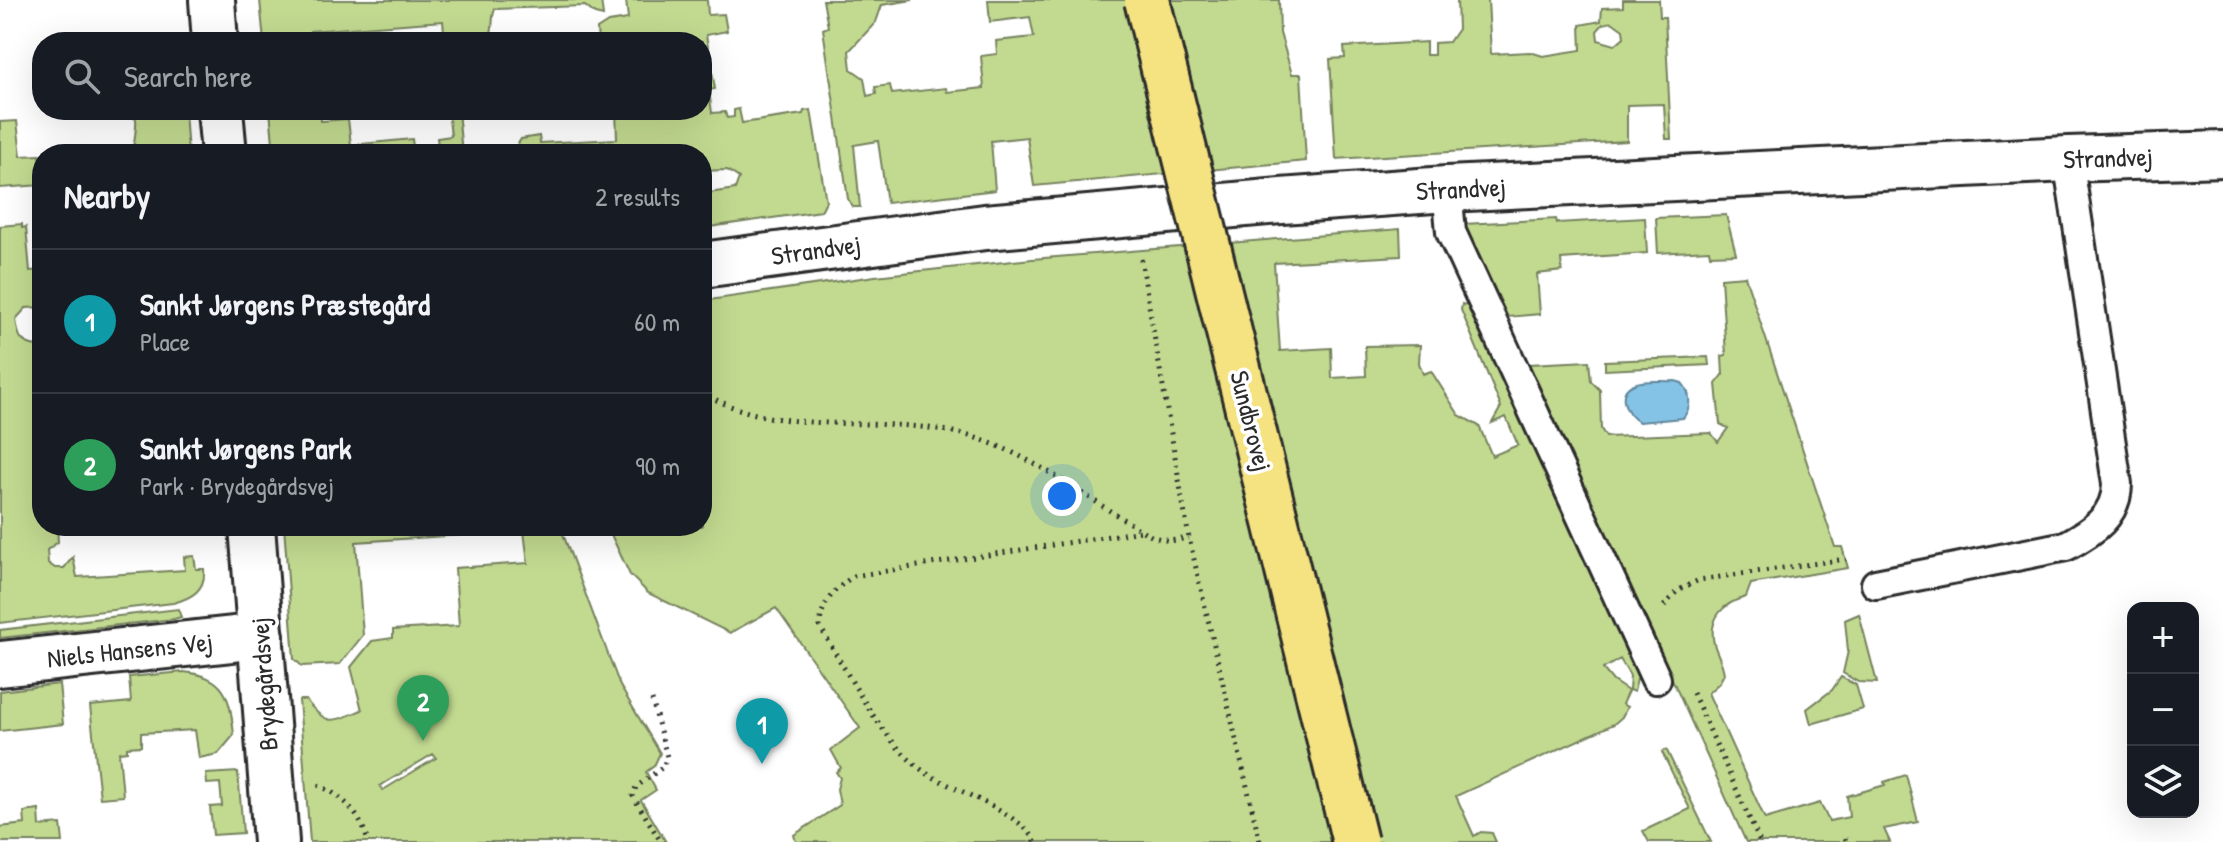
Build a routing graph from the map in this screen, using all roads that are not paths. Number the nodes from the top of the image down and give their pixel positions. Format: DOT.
graph roads {
  1 [pos="212,0"];
  2 [pos="1147,0"];
  3 [pos="214,32"];
  4 [pos="221,120"];
  5 [pos="223,144"];
  6 [pos="2223,154"];
  7 [pos="2068,159"];
  8 [pos="1447,189"];
  9 [pos="712,264"];
  10 [pos="253,536"];
  11 [pos="1876,584"];
  12 [pos="261,636"];
  13 [pos="0,664"];
  14 [pos="1656,679"];
  15 [pos="276,842"];
  16 [pos="1355,842"];
  1 -- 3 [label="street"];
  2 -- 16 [label="main road, Sundbrovej, bridge"];
  4 -- 5 [label="street"];
  6 -- 7 [label="street, Strandvej"];
  7 -- 8 [label="street, Strandvej"];
  7 -- 11 [label="lane"];
  8 -- 9 [label="street, Strandvej"];
  8 -- 14 [label="lane"];
  10 -- 12 [label="street, Brydegårdsvej"];
  12 -- 13 [label="street, Niels Hansens Vej"];
  12 -- 15 [label="street, Brydegårdsvej"];
}
